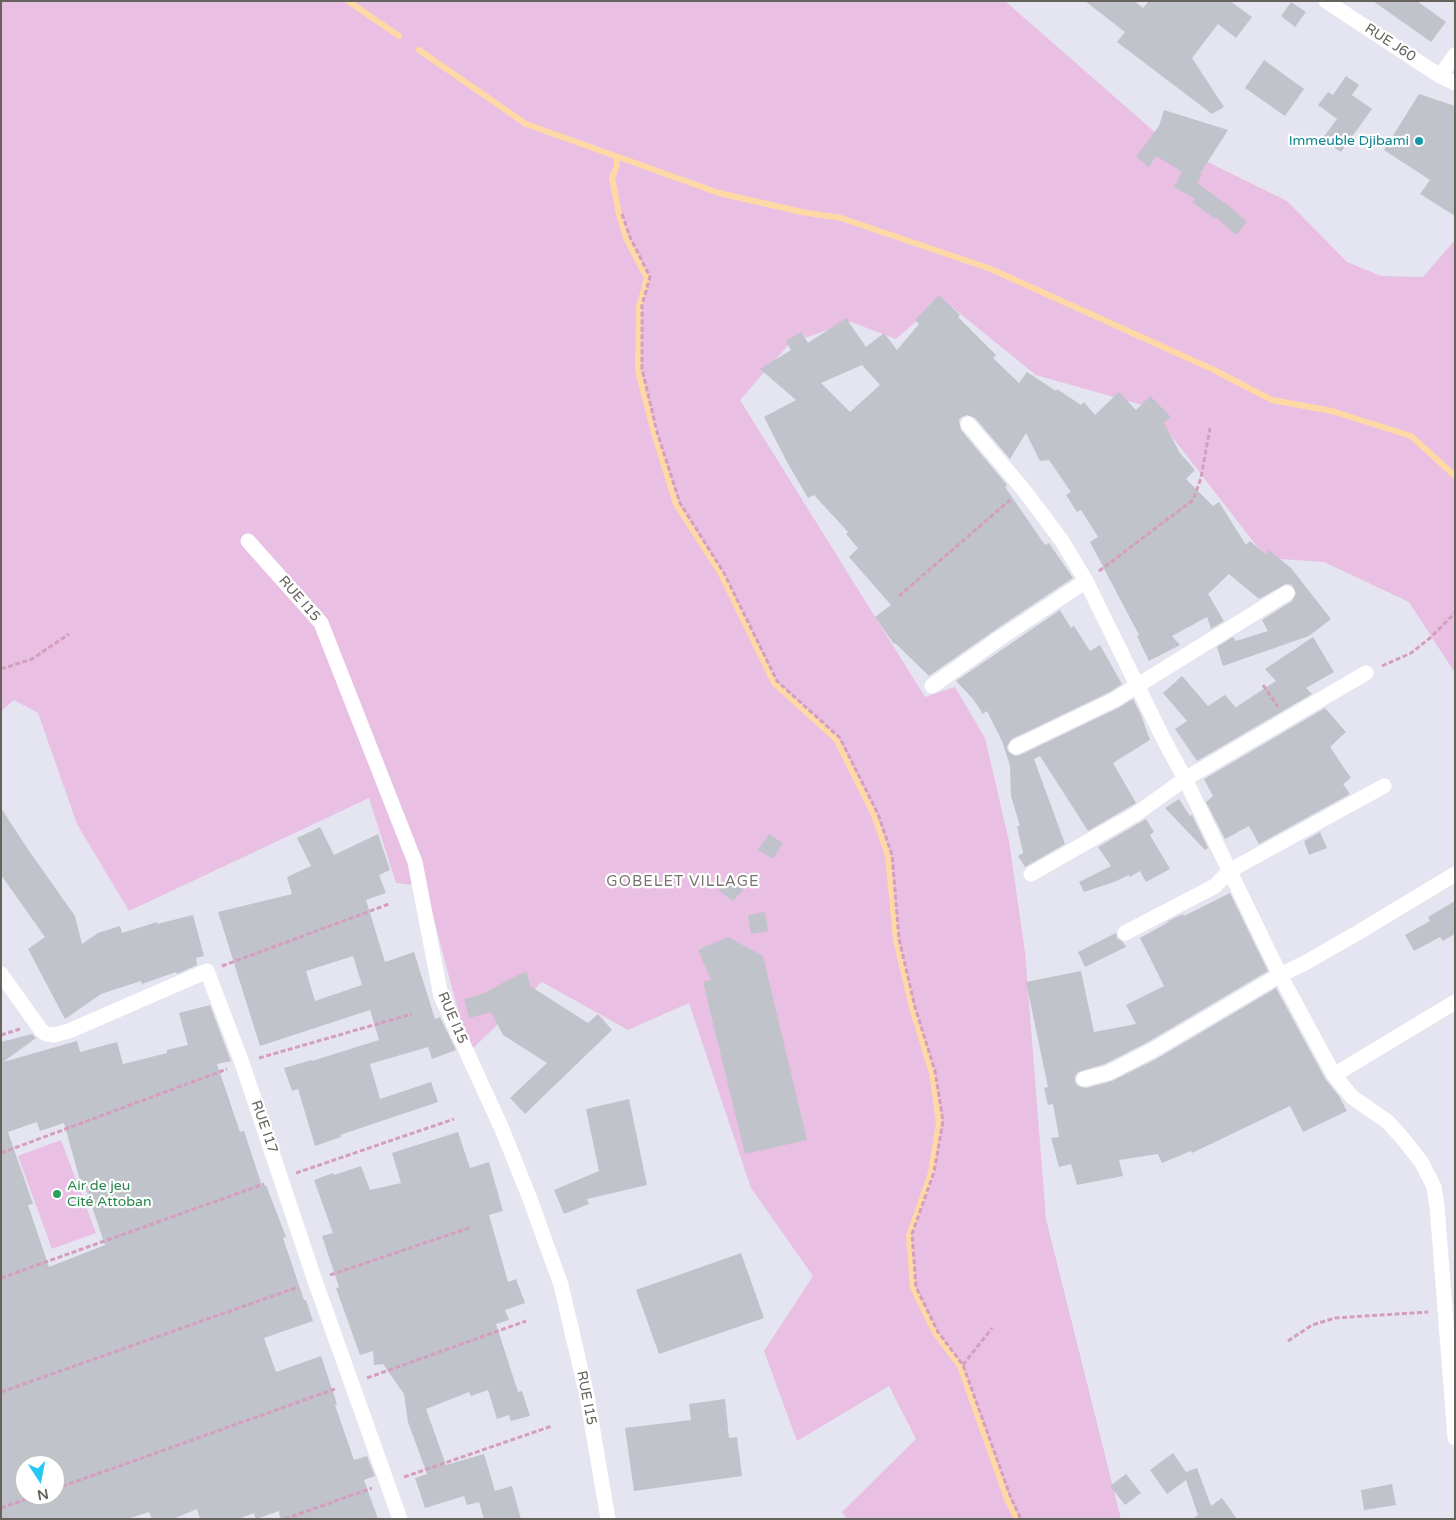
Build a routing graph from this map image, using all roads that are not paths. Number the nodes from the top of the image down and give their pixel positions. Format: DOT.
graph roads {
  1 [pos="1326,1"];
  2 [pos="1455,54"];
  3 [pos="1440,76"];
  4 [pos="1455,83"];
  5 [pos="968,424"];
  6 [pos="248,541"];
  7 [pos="1086,580"];
  8 [pos="1288,593"];
  9 [pos="1366,673"];
  10 [pos="932,686"];
  11 [pos="1138,686"];
  12 [pos="1016,747"];
  13 [pos="1186,779"];
  14 [pos="1384,786"];
  15 [pos="1229,871"];
  16 [pos="1031,874"];
  17 [pos="1455,874"];
  18 [pos="1125,933"];
  19 [pos="1,974"];
  20 [pos="1280,975"];
  21 [pos="1455,1002"];
  22 [pos="1334,1075"];
  23 [pos="1084,1079"];
  24 [pos="1455,1438"];
  25 [pos="400,1519"];
  26 [pos="608,1519"];
  1 -- 3 [label="street, RUE J60"];
  2 -- 3 [label="street"];
  3 -- 4 [label="street, RUE J60"];
  5 -- 7 [label="street"];
  6 -- 26 [label="street, RUE I15"];
  7 -- 10 [label="street"];
  7 -- 11 [label="street"];
  8 -- 11 [label="street"];
  9 -- 13 [label="street"];
  11 -- 12 [label="street"];
  11 -- 13 [label="street"];
  13 -- 15 [label="street"];
  13 -- 16 [label="street"];
  14 -- 15 [label="street"];
  15 -- 18 [label="street"];
  15 -- 20 [label="street"];
  17 -- 20 [label="street"];
  19 -- 25 [label="street, RUE I17"];
  20 -- 22 [label="street"];
  20 -- 23 [label="street"];
  21 -- 22 [label="street"];
  22 -- 24 [label="street"];
}
